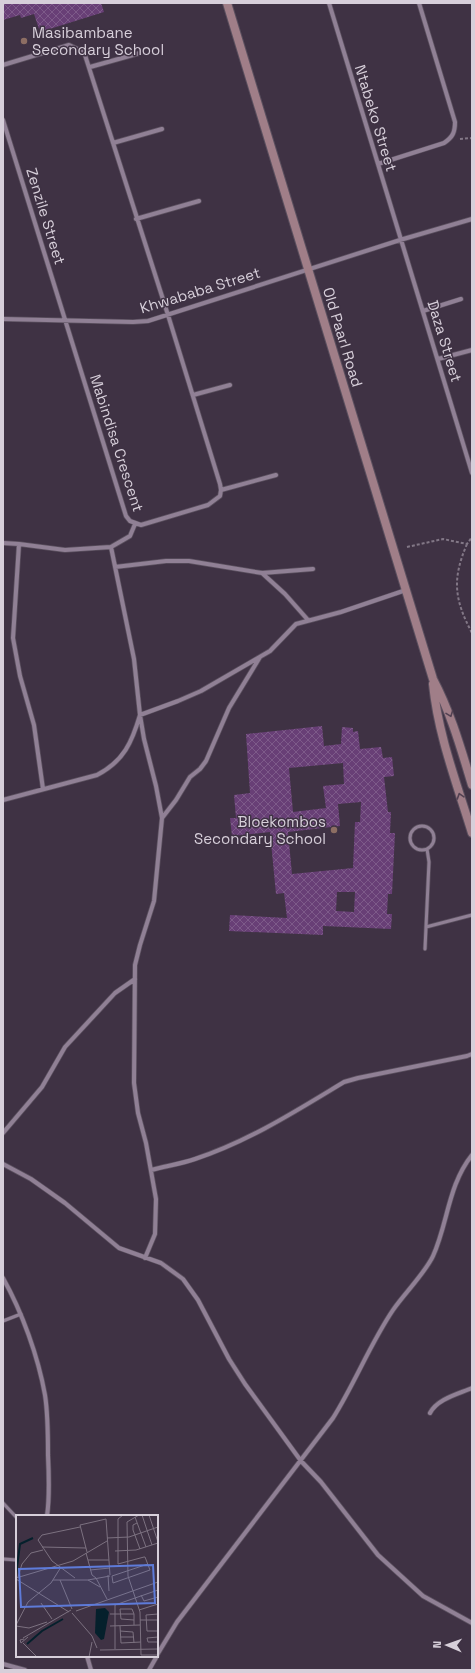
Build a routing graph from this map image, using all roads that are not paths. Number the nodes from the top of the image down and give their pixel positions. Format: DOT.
graph roads {
  1 [pos="227,3"];
  2 [pos="328,3"];
  3 [pos="419,3"];
  4 [pos="140,53"];
  5 [pos="3,65"];
  6 [pos="90,67"];
  7 [pos="3,120"];
  8 [pos="162,129"];
  9 [pos="113,143"];
  10 [pos="378,164"];
  11 [pos="199,201"];
  12 [pos="472,218"];
  13 [pos="136,219"];
  14 [pos="400,240"];
  15 [pos="307,271"];
  16 [pos="461,299"];
  17 [pos="423,311"];
  18 [pos="168,315"];
  19 [pos="3,319"];
  20 [pos="65,320"];
  21 [pos="472,350"];
  22 [pos="438,359"];
  23 [pos="230,385"];
  24 [pos="193,395"];
  25 [pos="472,473"];
  26 [pos="276,475"];
  27 [pos="221,490"];
  28 [pos="135,524"];
  29 [pos="3,543"];
  30 [pos="19,544"];
  31 [pos="111,547"];
  32 [pos="115,567"];
  33 [pos="313,569"];
  34 [pos="262,573"];
  35 [pos="406,590"];
  36 [pos="308,620"];
  37 [pos="260,656"];
  38 [pos="433,679"];
  39 [pos="140,715"];
  40 [pos="472,785"];
  41 [pos="43,789"];
  42 [pos="3,800"];
  43 [pos="162,818"];
  44 [pos="472,833"];
  45 [pos="427,849"];
  46 [pos="472,915"];
  47 [pos="426,927"];
  48 [pos="426,949"];
  49 [pos="135,980"];
  50 [pos="472,1054"];
  51 [pos="3,1133"];
  52 [pos="472,1155"];
  53 [pos="3,1164"];
  54 [pos="150,1170"];
  55 [pos="145,1258"];
  56 [pos="3,1278"];
  57 [pos="21,1314"];
  58 [pos="3,1321"];
  59 [pos="472,1388"];
  60 [pos="430,1413"];
  61 [pos="301,1461"];
  62 [pos="3,1503"];
  63 [pos="47,1515"];
  64 [pos="16,1517"];
  65 [pos="3,1559"];
  66 [pos="16,1560"];
  67 [pos="472,1623"];
  68 [pos="158,1654"];
  69 [pos="87,1657"];
  70 [pos="156,1657"];
  71 [pos="3,1664"];
  72 [pos="25,1670"];
  73 [pos="91,1670"];
  74 [pos="149,1670"];
  1 -- 15 [label="main road, Old Paarl Road"];
  2 -- 10 [label="street, Ntabeko Street"];
  3 -- 10 [label="street"];
  4 -- 6 [label="street"];
  5 -- 6 [label="street"];
  6 -- 9 [label="street"];
  7 -- 20 [label="street, Zenzile Street"];
  8 -- 9 [label="street"];
  9 -- 13 [label="street"];
  10 -- 14 [label="street, Ntabeko Street"];
  11 -- 13 [label="street"];
  12 -- 14 [label="street, Khwababa Street"];
  13 -- 18 [label="street"];
  14 -- 15 [label="street, Khwababa Street"];
  14 -- 17 [label="street, Daza Street"];
  15 -- 18 [label="street, Khwababa Street"];
  15 -- 35 [label="main road, Old Paarl Road"];
  16 -- 17 [label="street"];
  17 -- 22 [label="street, Daza Street"];
  18 -- 20 [label="street, Khwababa Street"];
  18 -- 24 [label="street"];
  19 -- 20 [label="street, Khwababa Street"];
  20 -- 28 [label="street, Mabindisa Crescent"];
  21 -- 22 [label="street"];
  22 -- 25 [label="street, Daza Street"];
  23 -- 24 [label="street"];
  24 -- 27 [label="street"];
  26 -- 27 [label="street"];
  27 -- 28 [label="street, Mabindisa Crescent"];
  28 -- 31 [label="street"];
  29 -- 30 [label="street"];
  30 -- 31 [label="street"];
  30 -- 41 [label="street"];
  31 -- 32 [label="street"];
  32 -- 34 [label="street"];
  32 -- 39 [label="street"];
  33 -- 34 [label="street"];
  34 -- 36 [label="street"];
  35 -- 36 [label="street"];
  35 -- 38 [label="main road, Old Paarl Road"];
  36 -- 37 [label="street"];
  37 -- 39 [label="street"];
  37 -- 43 [label="street"];
  38 -- 40 [label="main road, Old Paarl Road, one-way"];
  44 -- 38 [label="main road, Old Paarl Road, one-way"];
  39 -- 41 [label="street"];
  39 -- 43 [label="street"];
  41 -- 42 [label="street"];
  43 -- 49 [label="street"];
  45 -- 45 [label="lane"];
  45 -- 47 [label="lane"];
  46 -- 47 [label="lane"];
  47 -- 48 [label="lane"];
  49 -- 51 [label="street"];
  49 -- 54 [label="street"];
  50 -- 54 [label="street"];
  52 -- 61 [label="street"];
  53 -- 55 [label="street"];
  54 -- 55 [label="street"];
  55 -- 61 [label="street"];
  56 -- 57 [label="street"];
  57 -- 58 [label="lane"];
  57 -- 63 [label="street"];
  59 -- 60 [label="street"];
  61 -- 67 [label="street"];
  61 -- 68 [label="street"];
  62 -- 64 [label="lane"];
  65 -- 66 [label="lane"];
  69 -- 73 [label="street"];
  70 -- 74 [label="street"];
  71 -- 72 [label="street"];
}
